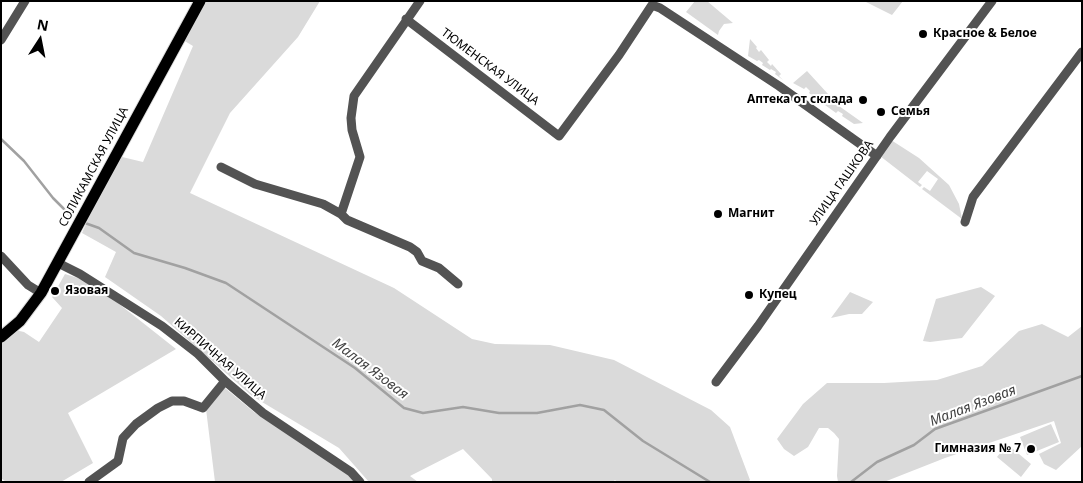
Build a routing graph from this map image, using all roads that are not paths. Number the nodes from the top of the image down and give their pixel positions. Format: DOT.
graph roads {
  1 [pos="26,1"];
  2 [pos="200,1"];
  3 [pos="420,1"];
  4 [pos="992,1"];
  5 [pos="406,19"];
  6 [pos="1,40"];
  7 [pos="1082,52"];
  8 [pos="877,156"];
  9 [pos="222,167"];
  10 [pos="341,214"];
  11 [pos="965,222"];
  12 [pos="1,256"];
  13 [pos="58,262"];
  14 [pos="458,284"];
  15 [pos="41,293"];
  16 [pos="1,338"];
  17 [pos="225,381"];
  18 [pos="716,382"];
  19 [pos="89,482"];
  20 [pos="360,482"];
  1 -- 6 [label="street"];
  2 -- 13 [label="main road, СОЛИКАМСКАЯ УЛИЦА"];
  3 -- 5 [label="street"];
  4 -- 8 [label="street, УЛИЦА ГАШКОВА"];
  5 -- 8 [label="street, ТЮМЕНСКАЯ УЛИЦА"];
  5 -- 10 [label="street"];
  7 -- 11 [label="street"];
  8 -- 18 [label="street, УЛИЦА ГАШКОВА"];
  9 -- 10 [label="street"];
  10 -- 14 [label="street"];
  12 -- 15 [label="street"];
  13 -- 15 [label="main road, СОЛИКАМСКАЯ УЛИЦА"];
  13 -- 17 [label="street, КИРПИЧНАЯ УЛИЦА"];
  15 -- 16 [label="main road, СОЛИКАМСКАЯ УЛИЦА"];
  17 -- 19 [label="street"];
  17 -- 20 [label="street, КИРПИЧНАЯ УЛИЦА"];
}
